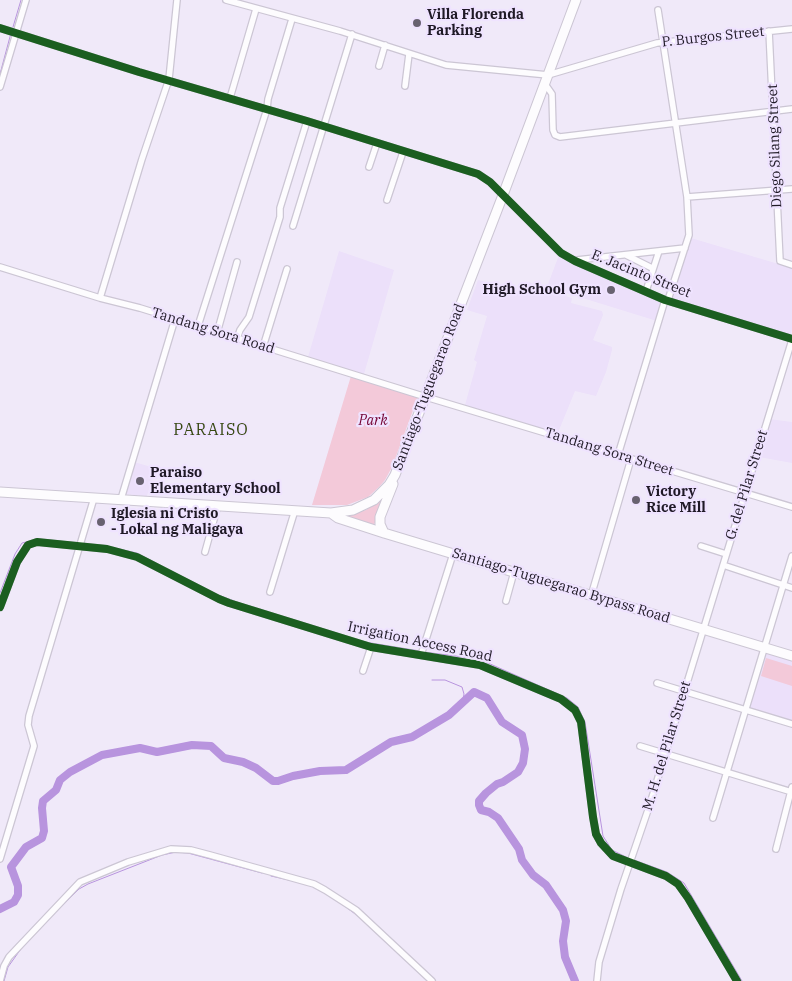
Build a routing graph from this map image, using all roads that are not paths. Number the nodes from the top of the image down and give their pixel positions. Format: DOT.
graph roads {
  1 [pos="26,0"];
  2 [pos="177,0"];
  3 [pos="226,0"];
  4 [pos="576,0"];
  5 [pos="256,9"];
  6 [pos="658,10"];
  7 [pos="292,19"];
  8 [pos="0,28"];
  9 [pos="792,29"];
  10 [pos="769,31"];
  11 [pos="16,32"];
  12 [pos="352,34"];
  13 [pos="664,42"];
  14 [pos="385,45"];
  15 [pos="409,54"];
  16 [pos="378,66"];
  17 [pos="168,79"];
  18 [pos="547,79"];
  19 [pos="405,86"];
  20 [pos="0,87"];
  21 [pos="230,98"];
  22 [pos="792,109"];
  23 [pos="267,110"];
  24 [pos="774,112"];
  25 [pos="307,121"];
  26 [pos="676,123"];
  27 [pos="324,126"];
  28 [pos="377,144"];
  29 [pos="403,152"];
  30 [pos="369,167"];
  31 [pos="792,189"];
  32 [pos="776,190"];
  33 [pos="503,195"];
  34 [pos="687,197"];
  35 [pos="387,200"];
  36 [pos="293,226"];
  37 [pos="685,248"];
  38 [pos="659,251"];
  39 [pos="626,255"];
  40 [pos="575,261"];
  41 [pos="237,262"];
  42 [pos="792,264"];
  43 [pos="0,267"];
  44 [pos="287,268"];
  45 [pos="652,268"];
  46 [pos="646,291"];
  47 [pos="100,298"];
  48 [pos="667,300"];
  49 [pos="175,319"];
  50 [pos="198,326"];
  51 [pos="217,333"];
  52 [pos="237,339"];
  53 [pos="792,340"];
  54 [pos="263,347"];
  55 [pos="426,397"];
  56 [pos="618,455"];
  57 [pos="631,458"];
  58 [pos="395,475"];
  59 [pos="0,492"];
  60 [pos="745,494"];
  61 [pos="94,498"];
  62 [pos="120,499"];
  63 [pos="218,505"];
  64 [pos="792,508"];
  65 [pos="295,510"];
  66 [pos="331,513"];
  67 [pos="384,533"];
  68 [pos="81,546"];
  69 [pos="701,546"];
  70 [pos="204,552"];
  71 [pos="453,554"];
  72 [pos="726,554"];
  73 [pos="792,556"];
  74 [pos="723,566"];
  75 [pos="514,572"];
  76 [pos="784,585"];
  77 [pos="792,588"];
  78 [pos="270,592"];
  79 [pos="592,596"];
  80 [pos="506,601"];
  81 [pos="0,608"];
  82 [pos="702,629"];
  83 [pos="371,647"];
  84 [pos="765,648"];
  85 [pos="421,655"];
  86 [pos="792,656"];
  87 [pos="363,671"];
  88 [pos="657,683"];
  89 [pos="684,692"];
  90 [pos="745,711"];
  91 [pos="792,724"];
  92 [pos="640,746"];
  93 [pos="665,753"];
  94 [pos="727,772"];
  95 [pos="791,790"];
  96 [pos="713,818"];
  97 [pos="776,849"];
  98 [pos="0,860"];
  99 [pos="630,863"];
  100 [pos="0,981"];
  101 [pos="432,981"];
  102 [pos="597,981"];
  103 [pos="737,981"];
  1 -- 11 [label="street"];
  2 -- 17 [label="street"];
  3 -- 5 [label="street"];
  4 -- 18 [label="highway, Santiago-Tuguegarao Road"];
  5 -- 7 [label="street"];
  5 -- 21 [label="street"];
  6 -- 13 [label="street"];
  7 -- 12 [label="street"];
  7 -- 23 [label="street"];
  8 -- 11 [label="street, E. Jacinto Street"];
  9 -- 10 [label="street, P. Burgos Street"];
  10 -- 13 [label="street, P. Burgos Street"];
  10 -- 24 [label="street, Diego Silang Street"];
  11 -- 17 [label="street, E. Jacinto Street"];
  11 -- 20 [label="street"];
  12 -- 14 [label="street"];
  12 -- 27 [label="street"];
  13 -- 18 [label="street, P. Burgos Street"];
  13 -- 26 [label="street"];
  14 -- 15 [label="street"];
  14 -- 16 [label="street"];
  15 -- 18 [label="street"];
  15 -- 19 [label="street"];
  17 -- 21 [label="street, E. Jacinto Street"];
  17 -- 47 [label="street"];
  18 -- 26 [label="street"];
  18 -- 33 [label="highway, Santiago-Tuguegarao Road"];
  21 -- 23 [label="street, E. Jacinto Street"];
  22 -- 24 [label="street"];
  23 -- 25 [label="street, E. Jacinto Street"];
  23 -- 50 [label="street"];
  24 -- 26 [label="street"];
  24 -- 32 [label="street, Diego Silang Street"];
  25 -- 27 [label="street, E. Jacinto Street"];
  25 -- 52 [label="street"];
  26 -- 34 [label="street"];
  27 -- 28 [label="street, E. Jacinto Street"];
  27 -- 36 [label="street"];
  28 -- 29 [label="street, E. Jacinto Street"];
  28 -- 30 [label="street"];
  29 -- 33 [label="street, E. Jacinto Street"];
  29 -- 35 [label="street"];
  31 -- 32 [label="street"];
  32 -- 34 [label="street"];
  32 -- 42 [label="street, Diego Silang Street"];
  33 -- 40 [label="street, E. Jacinto Street"];
  33 -- 55 [label="highway, Santiago-Tuguegarao Road"];
  34 -- 37 [label="street"];
  37 -- 38 [label="street"];
  37 -- 48 [label="street"];
  38 -- 39 [label="street"];
  38 -- 45 [label="street"];
  39 -- 40 [label="street"];
  39 -- 45 [label="street"];
  40 -- 46 [label="street, E. Jacinto Street"];
  41 -- 51 [label="street"];
  43 -- 47 [label="street, Tandang Sora Road"];
  44 -- 54 [label="street"];
  45 -- 46 [label="street"];
  46 -- 48 [label="street, E. Jacinto Street"];
  47 -- 49 [label="street, Tandang Sora Road"];
  48 -- 53 [label="street, E. Jacinto Street"];
  48 -- 56 [label="street"];
  49 -- 50 [label="street, Tandang Sora Road"];
  49 -- 62 [label="street"];
  50 -- 51 [label="street, Tandang Sora Road"];
  51 -- 52 [label="street, Tandang Sora Road"];
  52 -- 54 [label="street, Tandang Sora Road"];
  53 -- 60 [label="street, G. del Pilar Street"];
  54 -- 55 [label="street, Tandang Sora Road"];
  55 -- 56 [label="street, Tandang Sora Street"];
  55 -- 58 [label="highway, Santiago-Tuguegarao Road"];
  56 -- 57 [label="street, Tandang Sora Street"];
  57 -- 60 [label="street, Tandang Sora Street"];
  57 -- 79 [label="street"];
  58 -- 66 [label="highway, Santiago-Tuguegarao Road"];
  58 -- 67 [label="highway"];
  59 -- 61 [label="highway, Santiago-Tuguegarao Road"];
  60 -- 64 [label="street, Tandang Sora Street"];
  60 -- 72 [label="street, G. del Pilar Street"];
  61 -- 62 [label="highway, Santiago-Tuguegarao Road"];
  61 -- 68 [label="street"];
  62 -- 63 [label="highway, Santiago-Tuguegarao Road"];
  63 -- 65 [label="highway, Santiago-Tuguegarao Road"];
  63 -- 70 [label="street"];
  65 -- 66 [label="highway, Santiago-Tuguegarao Road"];
  65 -- 78 [label="street"];
  66 -- 67 [label="highway, Santiago-Tuguegarao Bypass Road"];
  67 -- 71 [label="highway, Santiago-Tuguegarao Bypass Road"];
  68 -- 81 [label="street, Irrigation Access Road"];
  68 -- 83 [label="street, Irrigation Access Road"];
  68 -- 98 [label="street"];
  69 -- 72 [label="street"];
  71 -- 75 [label="highway, Santiago-Tuguegarao Bypass Road"];
  71 -- 85 [label="street"];
  72 -- 74 [label="street, G. del Pilar Street"];
  73 -- 76 [label="street"];
  74 -- 76 [label="street"];
  74 -- 82 [label="street, G. del Pilar Street"];
  75 -- 79 [label="highway, Santiago-Tuguegarao Bypass Road"];
  75 -- 80 [label="street"];
  76 -- 77 [label="street"];
  76 -- 84 [label="street"];
  79 -- 82 [label="highway, Santiago-Tuguegarao Bypass Road"];
  82 -- 84 [label="highway, Santiago-Tuguegarao Bypass Road"];
  82 -- 89 [label="street, M. H. del Pilar Street"];
  83 -- 85 [label="street, Irrigation Access Road"];
  83 -- 87 [label="street"];
  84 -- 86 [label="highway, Santiago-Tuguegarao Bypass Road"];
  84 -- 90 [label="street"];
  85 -- 99 [label="street, Irrigation Access Road"];
  88 -- 89 [label="street"];
  89 -- 90 [label="street"];
  89 -- 93 [label="street, M. H. del Pilar Street"];
  90 -- 91 [label="street"];
  90 -- 94 [label="street"];
  92 -- 93 [label="street"];
  93 -- 94 [label="street"];
  93 -- 99 [label="street, M. H. del Pilar Street"];
  94 -- 95 [label="street"];
  94 -- 96 [label="street"];
  95 -- 97 [label="street"];
  99 -- 102 [label="street, M. H. del Pilar Street"];
  99 -- 103 [label="street, Irrigation Access Road"];
  100 -- 101 [label="street"];
}
